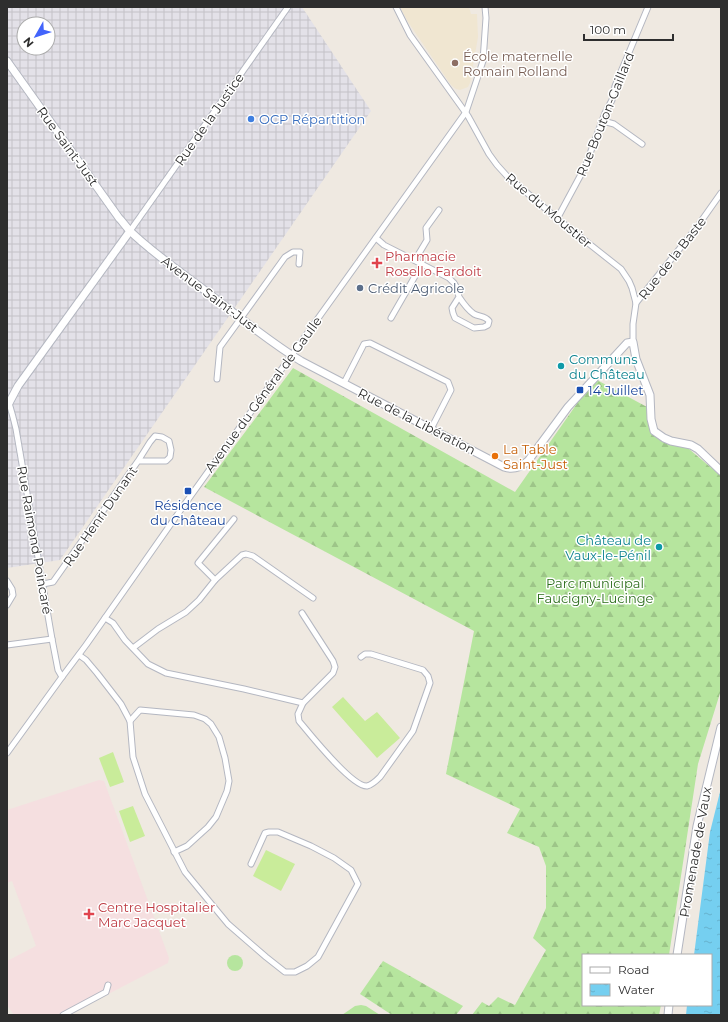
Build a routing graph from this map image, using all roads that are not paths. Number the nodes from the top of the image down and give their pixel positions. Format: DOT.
graph roads {
  1 [pos="288,7"];
  2 [pos="396,7"];
  3 [pos="485,7"];
  4 [pos="648,7"];
  5 [pos="7,62"];
  6 [pos="466,112"];
  7 [pos="603,121"];
  8 [pos="642,144"];
  9 [pos="721,193"];
  10 [pos="439,210"];
  11 [pos="557,219"];
  12 [pos="130,231"];
  13 [pos="376,238"];
  14 [pos="415,260"];
  15 [pos="299,264"];
  16 [pos="422,264"];
  17 [pos="458,297"];
  18 [pos="636,302"];
  19 [pos="241,318"];
  20 [pos="391,318"];
  21 [pos="633,342"];
  22 [pos="291,355"];
  23 [pos="217,378"];
  24 [pos="344,383"];
  25 [pos="8,404"];
  26 [pos="431,429"];
  27 [pos="138,461"];
  28 [pos="721,470"];
  29 [pos="234,519"];
  30 [pos="215,580"];
  31 [pos="7,581"];
  32 [pos="43,584"];
  33 [pos="313,598"];
  34 [pos="7,606"];
  35 [pos="302,613"];
  36 [pos="105,618"];
  37 [pos="52,639"];
  38 [pos="7,645"];
  39 [pos="134,648"];
  40 [pos="79,655"];
  41 [pos="361,656"];
  42 [pos="62,677"];
  43 [pos="303,703"];
  44 [pos="130,721"];
  45 [pos="721,727"];
  46 [pos="7,753"];
  47 [pos="174,852"];
  48 [pos="251,864"];
  49 [pos="677,954"];
  50 [pos="108,985"];
  51 [pos="63,1015"];
  1 -- 12 [label="street, Rue de la Justice"];
  2 -- 6 [label="street, Rue du Moustier"];
  3 -- 6 [label="street, Avenue du Général de Gaulle"];
  4 -- 7 [label="street, Rue Bouton-Gaillard"];
  5 -- 12 [label="street, Rue Saint-Just"];
  6 -- 11 [label="street, Rue du Moustier"];
  6 -- 13 [label="street, Avenue du Général de Gaulle"];
  7 -- 8 [label="street"];
  7 -- 11 [label="street, Rue Bouton-Gaillard"];
  9 -- 18 [label="street, Rue de la Baste"];
  10 -- 14 [label="street"];
  11 -- 18 [label="street, Rue du Moustier"];
  12 -- 19 [label="street, Avenue Saint-Just"];
  12 -- 25 [label="street"];
  13 -- 14 [label="street"];
  13 -- 22 [label="street, Avenue du Général de Gaulle"];
  14 -- 16 [label="street"];
  15 -- 19 [label="street"];
  16 -- 17 [label="street"];
  16 -- 20 [label="street"];
  17 -- 17 [label="street"];
  18 -- 21 [label="street"];
  19 -- 22 [label="street, Avenue Saint-Just"];
  19 -- 23 [label="street"];
  21 -- 26 [label="street, Rue de la Libération"];
  21 -- 28 [label="street"];
  22 -- 24 [label="street, Rue de la Libération"];
  22 -- 36 [label="street, Avenue du Général de Gaulle"];
  24 -- 26 [label="street, Rue de la Libération"];
  24 -- 26 [label="street"];
  25 -- 32 [label="street, Rue Raimond Poincaré"];
  27 -- 27 [label="street, Rue Henri Dunant"];
  27 -- 32 [label="street, Rue Henri Dunant"];
  29 -- 30 [label="street"];
  30 -- 33 [label="street"];
  30 -- 39 [label="street"];
  31 -- 34 [label="street"];
  32 -- 37 [label="street, Rue Raimond Poincaré"];
  35 -- 43 [label="street"];
  36 -- 39 [label="street"];
  36 -- 40 [label="street, Avenue du Général de Gaulle"];
  37 -- 38 [label="street"];
  37 -- 42 [label="street, Rue Raimond Poincaré"];
  39 -- 43 [label="street"];
  40 -- 42 [label="street, Avenue du Général de Gaulle"];
  40 -- 44 [label="street"];
  41 -- 43 [label="street"];
  42 -- 46 [label="street, Avenue du Général de Gaulle"];
  44 -- 47 [label="street"];
  44 -- 47 [label="street"];
  45 -- 49 [label="street, Promenade de Vaux"];
  47 -- 48 [label="street"];
  50 -- 51 [label="street"];
}
